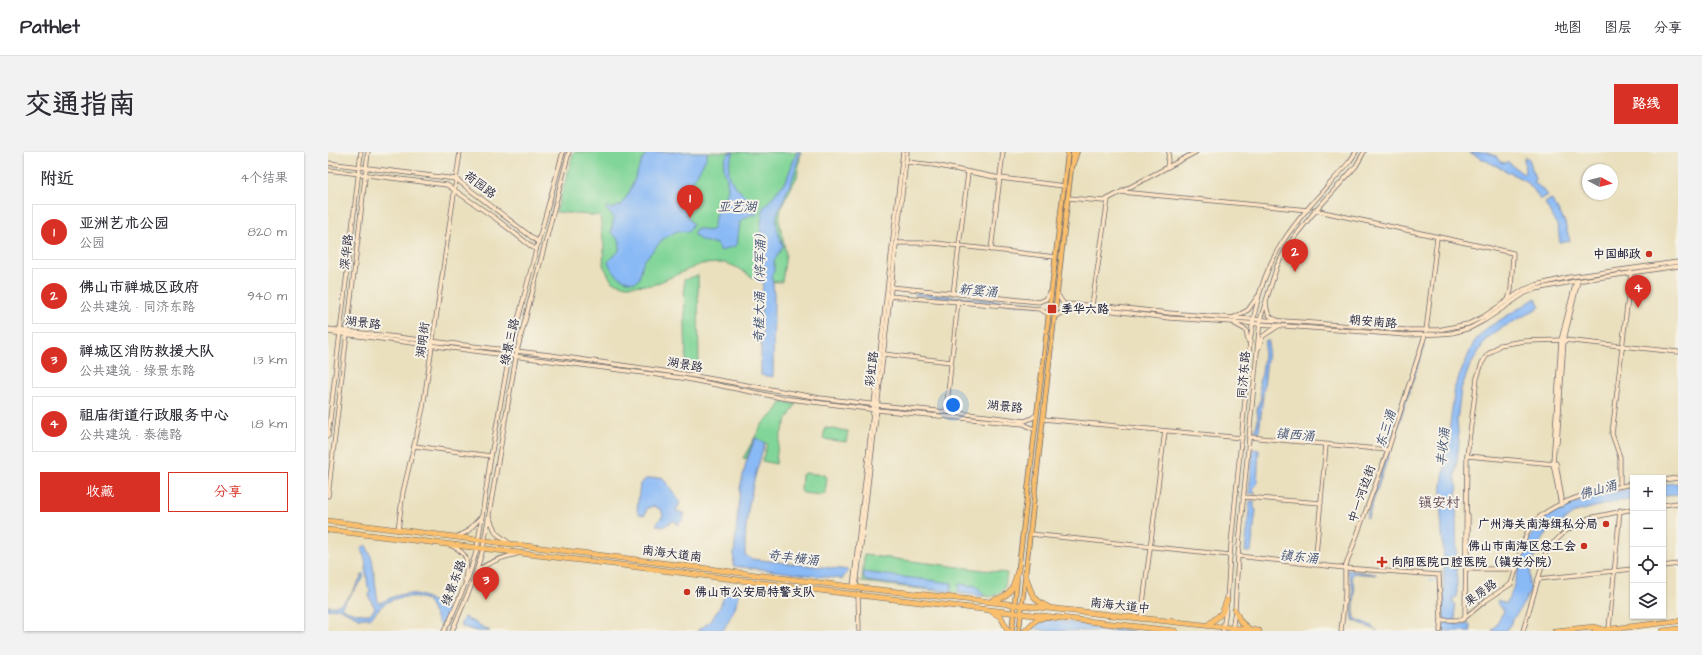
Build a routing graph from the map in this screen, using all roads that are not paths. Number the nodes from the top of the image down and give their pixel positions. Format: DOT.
graph roads {
  1 [pos="361,152"];
  2 [pos="368,152"];
  3 [pos="460,152"];
  4 [pos="563,152"];
  5 [pos="569,152"];
  6 [pos="903,152"];
  7 [pos="907,152"];
  8 [pos="1003,152"];
  9 [pos="1067,152"];
  10 [pos="1073,152"];
  11 [pos="1077,152"];
  12 [pos="1169,152"];
  13 [pos="1196,152"];
  14 [pos="1356,152"];
  15 [pos="1364,152"];
  16 [pos="906,162"];
  17 [pos="328,163"];
  18 [pos="359,167"];
  19 [pos="1167,167"];
  20 [pos="366,168"];
  21 [pos="328,170"];
  22 [pos="1068,172"];
  23 [pos="968,173"];
  24 [pos="358,174"];
  25 [pos="366,175"];
  26 [pos="1000,178"];
  27 [pos="456,179"];
  28 [pos="1064,186"];
  29 [pos="454,189"];
  30 [pos="1122,192"];
  31 [pos="1068,198"];
  32 [pos="1108,199"];
  33 [pos="1308,210"];
  34 [pos="1316,210"];
  35 [pos="1437,238"];
  36 [pos="538,242"];
  37 [pos="897,243"];
  38 [pos="959,246"];
  39 [pos="536,250"];
  40 [pos="991,250"];
  41 [pos="1055,257"];
  42 [pos="1678,262"];
  43 [pos="1678,266"];
  44 [pos="1631,271"];
  45 [pos="1577,281"];
  46 [pos="892,287"];
  47 [pos="917,290"];
  48 [pos="1050,293"];
  49 [pos="954,294"];
  50 [pos="886,295"];
  51 [pos="1058,295"];
  52 [pos="891,296"];
  53 [pos="1259,296"];
  54 [pos="918,297"];
  55 [pos="1266,298"];
  56 [pos="1508,300"];
  57 [pos="958,301"];
  58 [pos="1039,302"];
  59 [pos="1092,305"];
  60 [pos="1038,308"];
  61 [pos="1048,314"];
  62 [pos="1056,316"];
  63 [pos="1232,320"];
  64 [pos="1252,322"];
  65 [pos="1259,322"];
  66 [pos="1280,323"];
  67 [pos="328,329"];
  68 [pos="328,332"];
  69 [pos="340,332"];
  70 [pos="348,333"];
  71 [pos="1425,333"];
  72 [pos="1562,340"];
  73 [pos="432,343"];
  74 [pos="1622,347"];
  75 [pos="1249,348"];
  76 [pos="510,351"];
  77 [pos="517,351"];
  78 [pos="1678,352"];
  79 [pos="884,354"];
  80 [pos="510,356"];
  81 [pos="1256,356"];
  82 [pos="516,357"];
  83 [pos="952,362"];
  84 [pos="876,405"];
  85 [pos="875,410"];
  86 [pos="946,412"];
  87 [pos="1036,415"];
  88 [pos="1043,419"];
  89 [pos="1035,430"];
  90 [pos="1165,430"];
  91 [pos="328,436"];
  92 [pos="1248,437"];
  93 [pos="1242,438"];
  94 [pos="1326,444"];
  95 [pos="414,446"];
  96 [pos="1388,450"];
  97 [pos="491,456"];
  98 [pos="1468,456"];
  99 [pos="1554,463"];
  100 [pos="1678,478"];
  101 [pos="1666,480"];
  102 [pos="1630,484"];
  103 [pos="1621,486"];
  104 [pos="328,496"];
  105 [pos="1243,497"];
  106 [pos="1321,503"];
  107 [pos="1678,503"];
  108 [pos="1562,504"];
  109 [pos="1666,505"];
  110 [pos="1630,509"];
  111 [pos="1620,510"];
  112 [pos="482,516"];
  113 [pos="489,516"];
  114 [pos="328,521"];
  115 [pos="328,530"];
  116 [pos="398,530"];
  117 [pos="1030,534"];
  118 [pos="451,536"];
  119 [pos="478,540"];
  120 [pos="485,540"];
  121 [pos="510,544"];
  122 [pos="451,546"];
  123 [pos="1150,547"];
  124 [pos="477,549"];
  125 [pos="483,550"];
  126 [pos="519,554"];
  127 [pos="1230,555"];
  128 [pos="1238,556"];
  129 [pos="1678,564"];
  130 [pos="1315,565"];
  131 [pos="1666,566"];
  132 [pos="1345,568"];
  133 [pos="1467,569"];
  134 [pos="1517,569"];
  135 [pos="1630,569"];
  136 [pos="1018,570"];
  137 [pos="477,571"];
  138 [pos="1615,571"];
  139 [pos="1025,573"];
  140 [pos="1538,579"];
  141 [pos="855,584"];
  142 [pos="464,586"];
  143 [pos="858,595"];
  144 [pos="1227,600"];
  145 [pos="984,601"];
  146 [pos="1014,604"];
  147 [pos="1021,605"];
  148 [pos="987,609"];
  149 [pos="1053,609"];
  150 [pos="1235,610"];
  151 [pos="1013,612"];
  152 [pos="1020,613"];
  153 [pos="1089,613"];
  154 [pos="1051,616"];
  155 [pos="1465,617"];
  156 [pos="1141,619"];
  157 [pos="1086,620"];
  158 [pos="1441,620"];
  159 [pos="1678,621"];
  160 [pos="1208,625"];
  161 [pos="1223,629"];
  162 [pos="1232,629"];
  163 [pos="1678,629"];
  164 [pos="1250,630"];
  165 [pos="1607,630"];
  166 [pos="444,631"];
  167 [pos="452,631"];
  168 [pos="859,631"];
  169 [pos="1008,631"];
  170 [pos="1012,631"];
  171 [pos="1019,631"];
  172 [pos="1025,631"];
  173 [pos="1175,631"];
  174 [pos="1259,631"];
  175 [pos="1341,631"];
  176 [pos="1440,631"];
  177 [pos="1523,631"];
  178 [pos="1555,631"];
  179 [pos="1595,631"];
  180 [pos="1663,631"];
  1 -- 18 [label="street, 深华路"];
  2 -- 20 [label="street, 深华路"];
  3 -- 27 [label="street, 湖明街"];
  4 -- 36 [label="street, 绿景三路"];
  5 -- 77 [label="street, 绿景三路"];
  6 -- 50 [label="street, 彩虹路"];
  7 -- 16 [label="street, 彩虹路"];
  8 -- 26 [label="street"];
  9 -- 22 [label="main road"];
  10 -- 22 [label="main road"];
  11 -- 22 [label="main road"];
  12 -- 19 [label="street"];
  13 -- 19 [label="street"];
  14 -- 33 [label="street, 同济东路"];
  15 -- 34 [label="street, 同济东路"];
  16 -- 23 [label="street"];
  16 -- 37 [label="street, 彩虹路"];
  17 -- 18 [label="street, 荷园路"];
  18 -- 20 [label="street, 荷园路"];
  18 -- 24 [label="street, 深华路"];
  19 -- 30 [label="street"];
  20 -- 25 [label="street, 深华路"];
  20 -- 27 [label="street, 荷园路"];
  21 -- 24 [label="street, 荷园路"];
  22 -- 28 [label="main road"];
  22 -- 31 [label="main road"];
  23 -- 26 [label="street"];
  23 -- 38 [label="street"];
  24 -- 25 [label="street, 荷园路"];
  24 -- 69 [label="street, 深华路"];
  25 -- 29 [label="street, 荷园路"];
  25 -- 70 [label="street, 深华路"];
  26 -- 28 [label="street"];
  26 -- 40 [label="street"];
  27 -- 29 [label="street, 湖明街"];
  27 -- 36 [label="street, 荷园路"];
  28 -- 41 [label="main road"];
  29 -- 39 [label="street, 荷园路"];
  29 -- 73 [label="street, 湖明街"];
  30 -- 32 [label="street"];
  30 -- 33 [label="street"];
  31 -- 32 [label="street"];
  31 -- 51 [label="main road"];
  32 -- 59 [label="street"];
  33 -- 34 [label="street"];
  33 -- 53 [label="street, 同济东路"];
  34 -- 35 [label="street"];
  34 -- 55 [label="street, 同济东路"];
  35 -- 56 [label="street"];
  35 -- 71 [label="street, 中一河边街"];
  36 -- 39 [label="street, 绿景三路"];
  37 -- 38 [label="street"];
  37 -- 46 [label="street, 彩虹路"];
  38 -- 40 [label="street"];
  38 -- 49 [label="street"];
  39 -- 76 [label="street, 绿景三路"];
  40 -- 41 [label="street"];
  41 -- 48 [label="main road"];
  42 -- 44 [label="street, 朝安南路"];
  43 -- 44 [label="street, 朝安南路"];
  44 -- 45 [label="street, 朝安南路"];
  44 -- 56 [label="street, 朝安南路"];
  44 -- 74 [label="street"];
  45 -- 71 [label="street, 朝安南路"];
  45 -- 72 [label="street"];
  46 -- 47 [label="street"];
  46 -- 50 [label="street"];
  46 -- 52 [label="street, 彩虹路"];
  47 -- 49 [label="street"];
  47 -- 54 [label="street"];
  48 -- 58 [label="street"];
  48 -- 61 [label="main road"];
  49 -- 58 [label="street"];
  50 -- 52 [label="street"];
  50 -- 84 [label="street, 彩虹路"];
  51 -- 59 [label="street, 朝安南路"];
  51 -- 62 [label="main road"];
  52 -- 54 [label="street"];
  52 -- 79 [label="street, 彩虹路"];
  53 -- 63 [label="street"];
  53 -- 64 [label="street, 同济东路"];
  54 -- 57 [label="street"];
  55 -- 65 [label="street, 同济东路"];
  55 -- 66 [label="street"];
  56 -- 71 [label="street, 朝安南路"];
  57 -- 60 [label="street"];
  57 -- 83 [label="street"];
  58 -- 60 [label="street"];
  59 -- 63 [label="street, 朝安南路"];
  60 -- 61 [label="street"];
  61 -- 87 [label="main road"];
  62 -- 63 [label="street, 朝安南路"];
  62 -- 88 [label="main road"];
  63 -- 64 [label="street, 朝安南路"];
  63 -- 75 [label="street"];
  64 -- 65 [label="street, 朝安南路"];
  64 -- 75 [label="street, 同济东路"];
  65 -- 66 [label="street, 朝安南路"];
  65 -- 81 [label="street, 同济东路"];
  66 -- 71 [label="street, 朝安南路"];
  66 -- 81 [label="street"];
  67 -- 69 [label="street, 湖景路"];
  68 -- 69 [label="street, 湖景路"];
  69 -- 70 [label="street, 湖景路"];
  69 -- 91 [label="street, 深华路"];
  70 -- 73 [label="street, 湖景路"];
  70 -- 104 [label="street, 深华路"];
  71 -- 96 [label="street, 中一河边街"];
  72 -- 74 [label="street"];
  72 -- 98 [label="street"];
  72 -- 99 [label="street"];
  73 -- 76 [label="street, 湖景路"];
  73 -- 80 [label="street, 湖景路"];
  73 -- 95 [label="street, 湖明街"];
  74 -- 78 [label="street"];
  74 -- 103 [label="street"];
  75 -- 93 [label="street, 同济东路"];
  76 -- 77 [label="street, 湖景路"];
  76 -- 80 [label="street, 绿景三路"];
  77 -- 82 [label="street, 绿景三路"];
  77 -- 84 [label="street, 湖景路"];
  79 -- 83 [label="street"];
  79 -- 84 [label="street, 彩虹路"];
  80 -- 82 [label="street, 湖景路"];
  80 -- 97 [label="street, 绿景三路"];
  81 -- 92 [label="street, 同济东路"];
  82 -- 85 [label="street, 湖景路"];
  82 -- 113 [label="street, 绿景三路"];
  83 -- 86 [label="street"];
  84 -- 85 [label="street, 彩虹路"];
  84 -- 86 [label="street, 湖景路"];
  85 -- 89 [label="street, 湖景路"];
  85 -- 141 [label="street, 彩虹路"];
  86 -- 87 [label="street, 湖景路"];
  87 -- 89 [label="main road"];
  88 -- 90 [label="street"];
  88 -- 117 [label="main road"];
  89 -- 136 [label="main road"];
  90 -- 93 [label="street"];
  90 -- 123 [label="street"];
  92 -- 94 [label="street"];
  92 -- 105 [label="street, 同济东路"];
  93 -- 127 [label="street, 同济东路"];
  94 -- 96 [label="street"];
  94 -- 106 [label="street"];
  95 -- 97 [label="street"];
  95 -- 116 [label="street, 湖明街"];
  96 -- 132 [label="street, 中一河边街"];
  97 -- 112 [label="street, 绿景三路"];
  98 -- 99 [label="street"];
  98 -- 133 [label="street"];
  99 -- 108 [label="street"];
  100 -- 101 [label="street"];
  102 -- 103 [label="street, 果房路"];
  103 -- 108 [label="street, 果房路"];
  105 -- 106 [label="street"];
  105 -- 128 [label="street, 同济东路"];
  106 -- 130 [label="street"];
  107 -- 109 [label="street"];
  108 -- 134 [label="street, 果房路"];
  110 -- 111 [label="street"];
  111 -- 138 [label="street"];
  111 -- 140 [label="street"];
  112 -- 118 [label="street"];
  112 -- 119 [label="street, 绿景三路"];
  113 -- 120 [label="street, 绿景三路"];
  113 -- 121 [label="street"];
  114 -- 116 [label="highway, 南海大道南"];
  115 -- 122 [label="highway, 南海大道南"];
  116 -- 118 [label="highway, 南海大道南"];
  117 -- 123 [label="street"];
  117 -- 139 [label="main road"];
  118 -- 119 [label="highway, 南海大道南"];
  119 -- 120 [label="highway, 南海大道南"];
  119 -- 124 [label="street, 绿景东路"];
  120 -- 121 [label="highway, 南海大道南"];
  120 -- 125 [label="street, 绿景东路"];
  121 -- 141 [label="highway, 南海大道南"];
  122 -- 124 [label="highway, 南海大道南"];
  122 -- 142 [label="street"];
  123 -- 127 [label="street"];
  123 -- 156 [label="street"];
  124 -- 125 [label="highway, 南海大道南"];
  124 -- 142 [label="street, 绿景东路"];
  125 -- 126 [label="highway, 南海大道南"];
  125 -- 137 [label="street, 绿景东路"];
  126 -- 137 [label="street"];
  126 -- 143 [label="highway, 南海大道南"];
  127 -- 144 [label="street, 同济东路"];
  128 -- 130 [label="street"];
  128 -- 150 [label="street, 同济东路"];
  129 -- 131 [label="street"];
  130 -- 132 [label="street"];
  132 -- 158 [label="street"];
  132 -- 175 [label="street"];
  133 -- 134 [label="street"];
  133 -- 155 [label="street"];
  134 -- 155 [label="street, 果房路"];
  135 -- 138 [label="street"];
  136 -- 145 [label="highway"];
  136 -- 146 [label="main road"];
  137 -- 167 [label="street, 绿景东路"];
  138 -- 140 [label="street"];
  138 -- 165 [label="street"];
  139 -- 147 [label="main road"];
  139 -- 149 [label="highway"];
  140 -- 177 [label="street"];
  141 -- 145 [label="highway, 南海大道南"];
  142 -- 166 [label="street, 绿景东路"];
  143 -- 148 [label="highway, 南海大道南"];
  143 -- 168 [label="street"];
  144 -- 160 [label="highway"];
  144 -- 161 [label="street, 同济东路"];
  145 -- 146 [label="highway, 南海大道南"];
  146 -- 147 [label="highway, 南海大道中"];
  146 -- 151 [label="main road"];
  147 -- 149 [label="highway, 南海大道中"];
  147 -- 152 [label="main road"];
  148 -- 151 [label="highway, 南海大道南"];
  148 -- 169 [label="highway"];
  149 -- 153 [label="highway, 南海大道中"];
  150 -- 162 [label="street, 同济东路"];
  150 -- 164 [label="highway"];
  151 -- 152 [label="highway, 南海大道中"];
  151 -- 170 [label="main road"];
  152 -- 154 [label="highway, 南海大道中"];
  152 -- 171 [label="main road"];
  153 -- 156 [label="highway, 南海大道中"];
  153 -- 157 [label="highway"];
  154 -- 157 [label="highway, 南海大道中"];
  154 -- 172 [label="highway"];
  155 -- 158 [label="street, 果房路"];
  156 -- 160 [label="highway, 南海大道中"];
  157 -- 173 [label="highway, 南海大道中"];
  158 -- 176 [label="street"];
  159 -- 165 [label="highway"];
  160 -- 161 [label="highway, 南海大道中"];
  161 -- 162 [label="highway, 南海大道中"];
  162 -- 164 [label="highway, 南海大道中"];
  163 -- 180 [label="highway"];
  164 -- 174 [label="highway, 南海大道中"];
  165 -- 178 [label="highway"];
  165 -- 179 [label="highway"];
}
